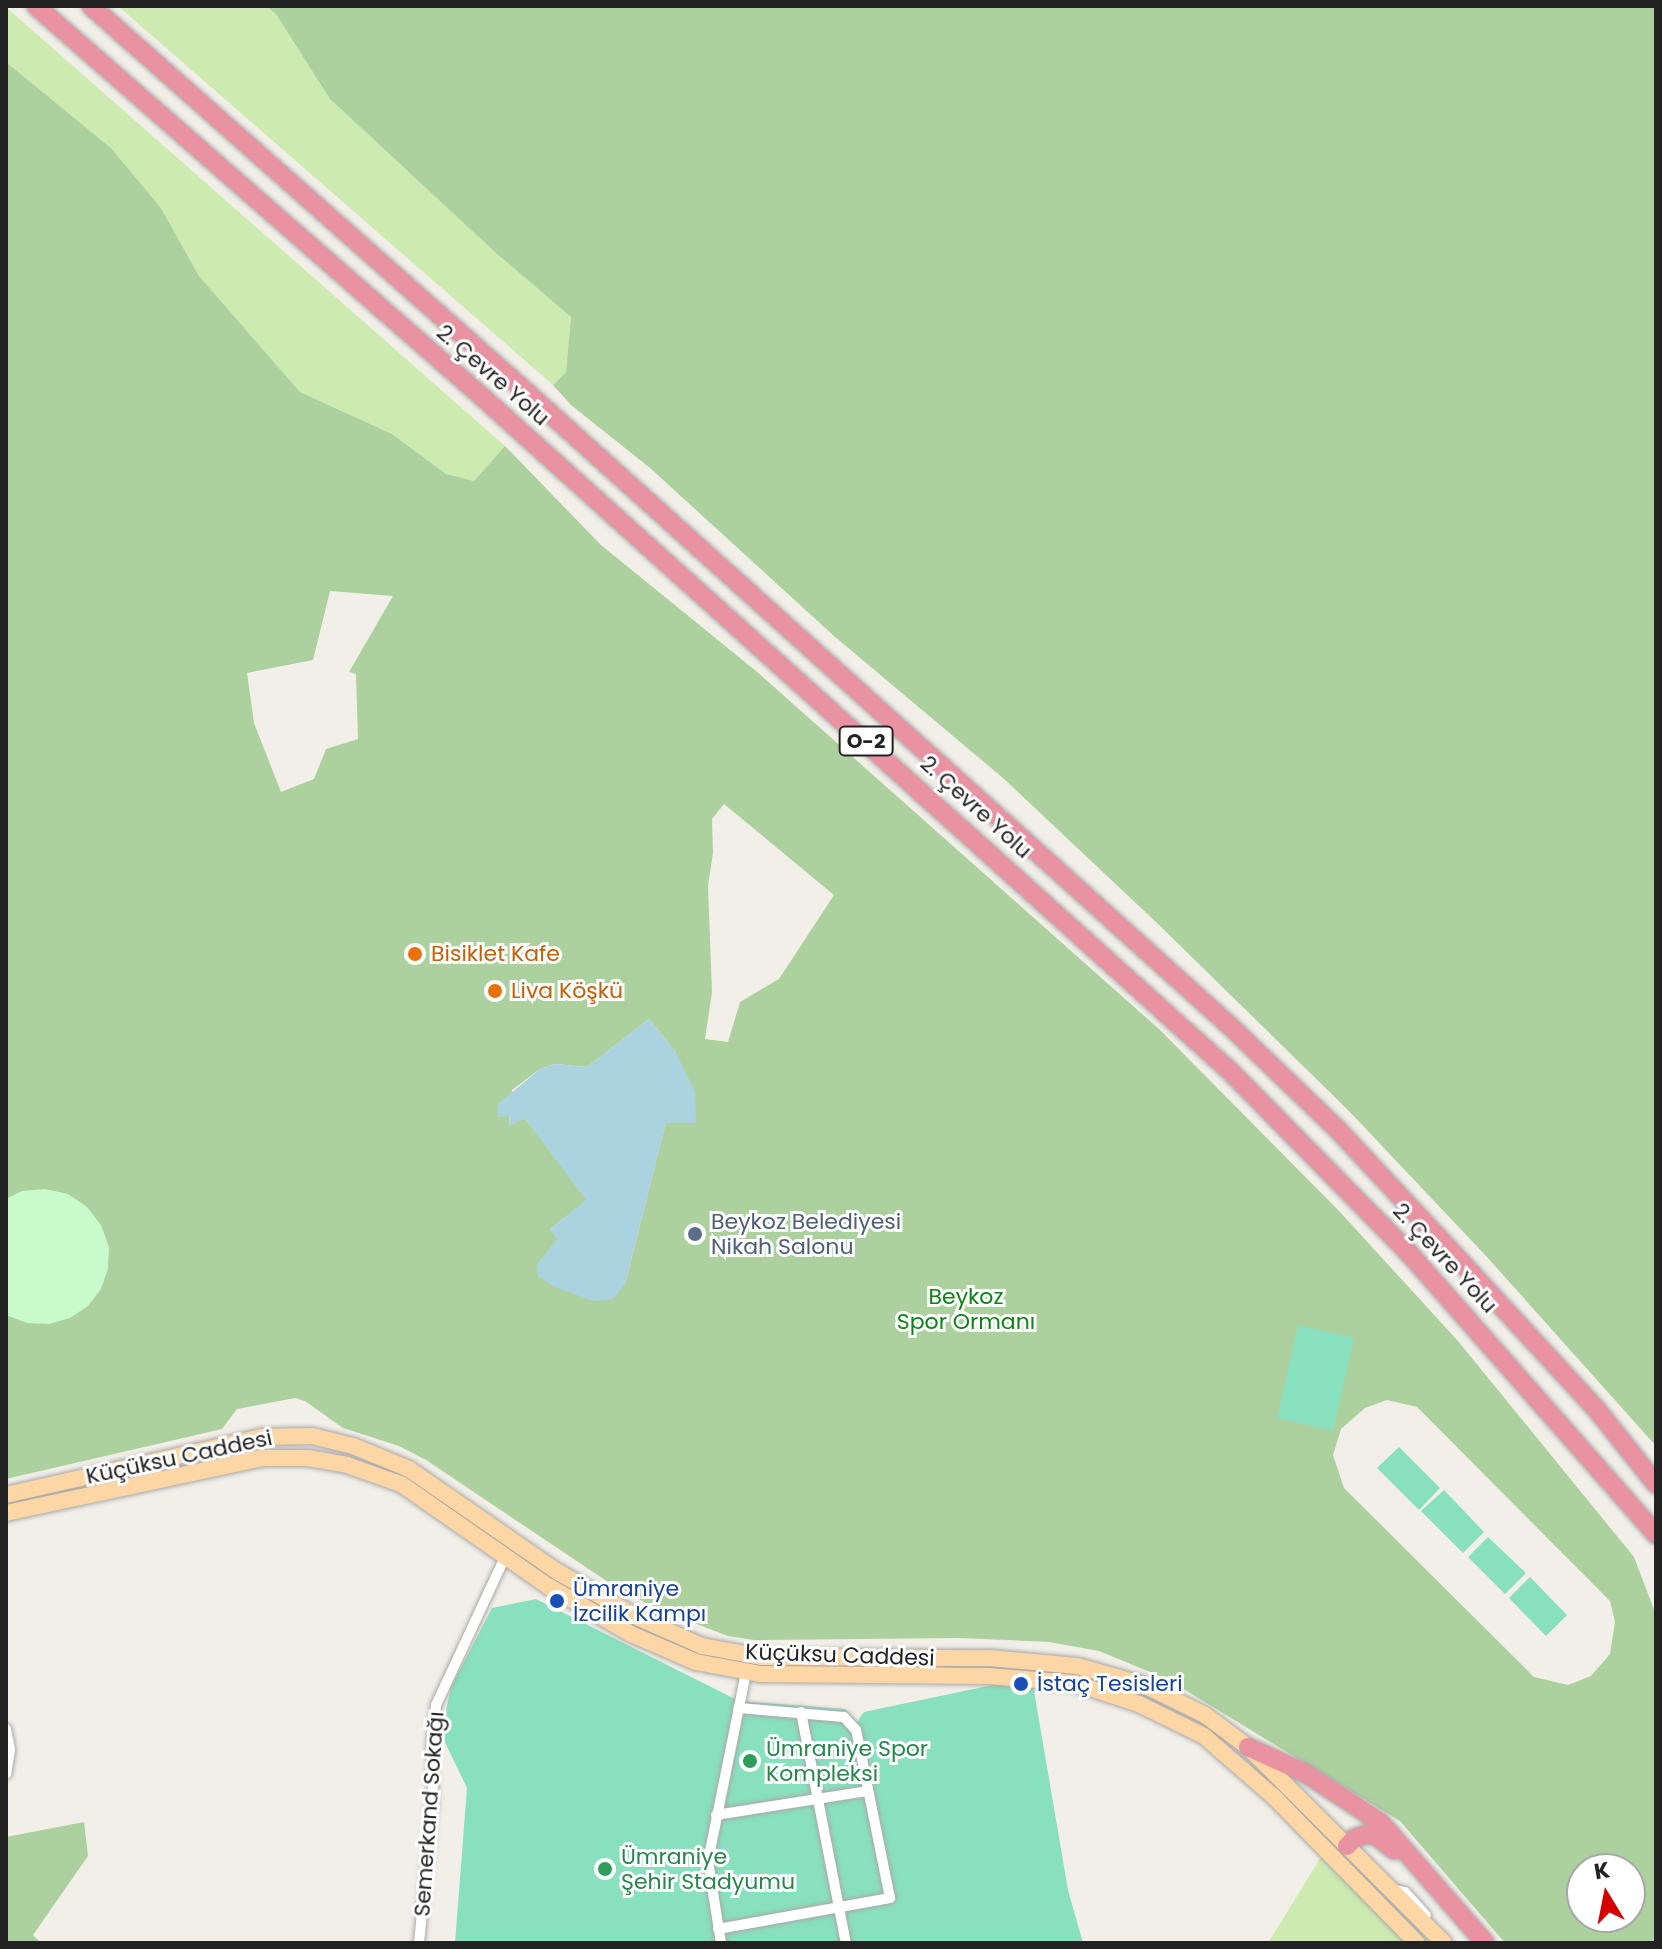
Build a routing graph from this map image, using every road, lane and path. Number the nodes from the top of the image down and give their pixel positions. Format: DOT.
graph roads {
  1 [pos="36,6"];
  2 [pos="91,6"];
  3 [pos="1656,1484"];
  4 [pos="432,1485"];
  5 [pos="6,1495"];
  6 [pos="421,1499"];
  7 [pos="6,1513"];
  8 [pos="1654,1533"];
  9 [pos="515,1542"];
  10 [pos="505,1557"];
  11 [pos="746,1663"];
  12 [pos="1093,1671"];
  13 [pos="1092,1689"];
  14 [pos="738,1708"];
  15 [pos="801,1712"];
  16 [pos="6,1729"];
  17 [pos="1248,1747"];
  18 [pos="6,1774"];
  19 [pos="868,1791"];
  20 [pos="817,1799"];
  21 [pos="716,1815"];
  22 [pos="1347,1846"];
  23 [pos="1343,1869"];
  24 [pos="839,1907"];
  25 [pos="718,1929"];
  26 [pos="1472,1929"];
  27 [pos="1441,1940"];
  28 [pos="419,1943"];
  29 [pos="721,1943"];
  30 [pos="846,1943"];
  31 [pos="1417,1943"];
  32 [pos="1485,1943"];
  1 -- 8 [label="highway, 2. Çevre Yolu / O-2"];
  2 -- 3 [label="highway, 2. Çevre Yolu / O-2"];
  4 -- 5 [label="main road, Küçüksu Caddesi"];
  4 -- 6 [label="main road"];
  4 -- 9 [label="main road, Küçüksu Caddesi"];
  6 -- 7 [label="main road, Küçüksu Caddesi"];
  6 -- 10 [label="main road, Küçüksu Caddesi"];
  9 -- 10 [label="main road"];
  9 -- 11 [label="main road, Küçüksu Caddesi"];
  10 -- 11 [label="main road, Küçüksu Caddesi"];
  10 -- 28 [label="street, Semerkand Sokağı"];
  11 -- 12 [label="main road, Küçüksu Caddesi"];
  11 -- 13 [label="main road, Küçüksu Caddesi"];
  11 -- 14 [label="street"];
  12 -- 13 [label="main road"];
  12 -- 17 [label="main road, Küçüksu Caddesi"];
  13 -- 23 [label="main road, Küçüksu Caddesi"];
  14 -- 15 [label="street"];
  14 -- 21 [label="street"];
  15 -- 19 [label="street"];
  15 -- 20 [label="street"];
  16 -- 18 [label="street"];
  17 -- 22 [label="main road, Küçüksu Caddesi"];
  17 -- 26 [label="highway"];
  19 -- 20 [label="street"];
  19 -- 24 [label="street"];
  20 -- 21 [label="street"];
  20 -- 24 [label="street"];
  21 -- 25 [label="street"];
  22 -- 23 [label="main road"];
  22 -- 26 [label="highway"];
  22 -- 27 [label="main road, Küçüksu Caddesi"];
  23 -- 31 [label="main road, Küçüksu Caddesi"];
  24 -- 25 [label="street"];
  24 -- 30 [label="street"];
  25 -- 29 [label="street"];
  26 -- 32 [label="highway"];
}
